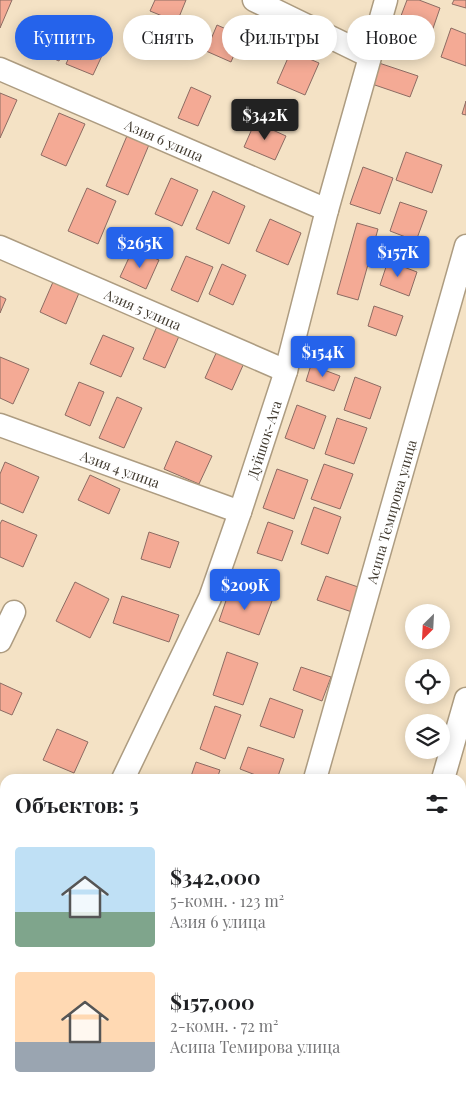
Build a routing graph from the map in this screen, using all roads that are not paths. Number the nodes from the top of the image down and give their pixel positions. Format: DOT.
graph roads {
  1 [pos="254,0"];
  2 [pos="386,0"];
  3 [pos="382,15"];
  4 [pos="347,45"];
  5 [pos="369,60"];
  6 [pos="0,69"];
  7 [pos="327,210"];
  8 [pos="466,246"];
  9 [pos="0,247"];
  10 [pos="286,371"];
  11 [pos="0,425"];
  12 [pos="240,512"];
  13 [pos="14,612"];
  14 [pos="0,640"];
  15 [pos="466,699"];
  16 [pos="125,774"];
  17 [pos="316,774"];
  18 [pos="444,774"];
  1 -- 4 [label="street"];
  2 -- 3 [label="street, Дуйшок-Ата"];
  5 -- 7 [label="street, Дуйшок-Ата"];
  6 -- 7 [label="street, Азия 6 улица"];
  7 -- 10 [label="street, Дуйшок-Ата"];
  8 -- 17 [label="street, Асипа Темирова улица"];
  9 -- 10 [label="street, Азия 5 улица"];
  10 -- 12 [label="street, Дуйшок-Ата"];
  11 -- 12 [label="street, Азия 4 улица"];
  12 -- 16 [label="street, Дуйшок-Ата"];
  13 -- 14 [label="street"];
  15 -- 18 [label="street"];
}
